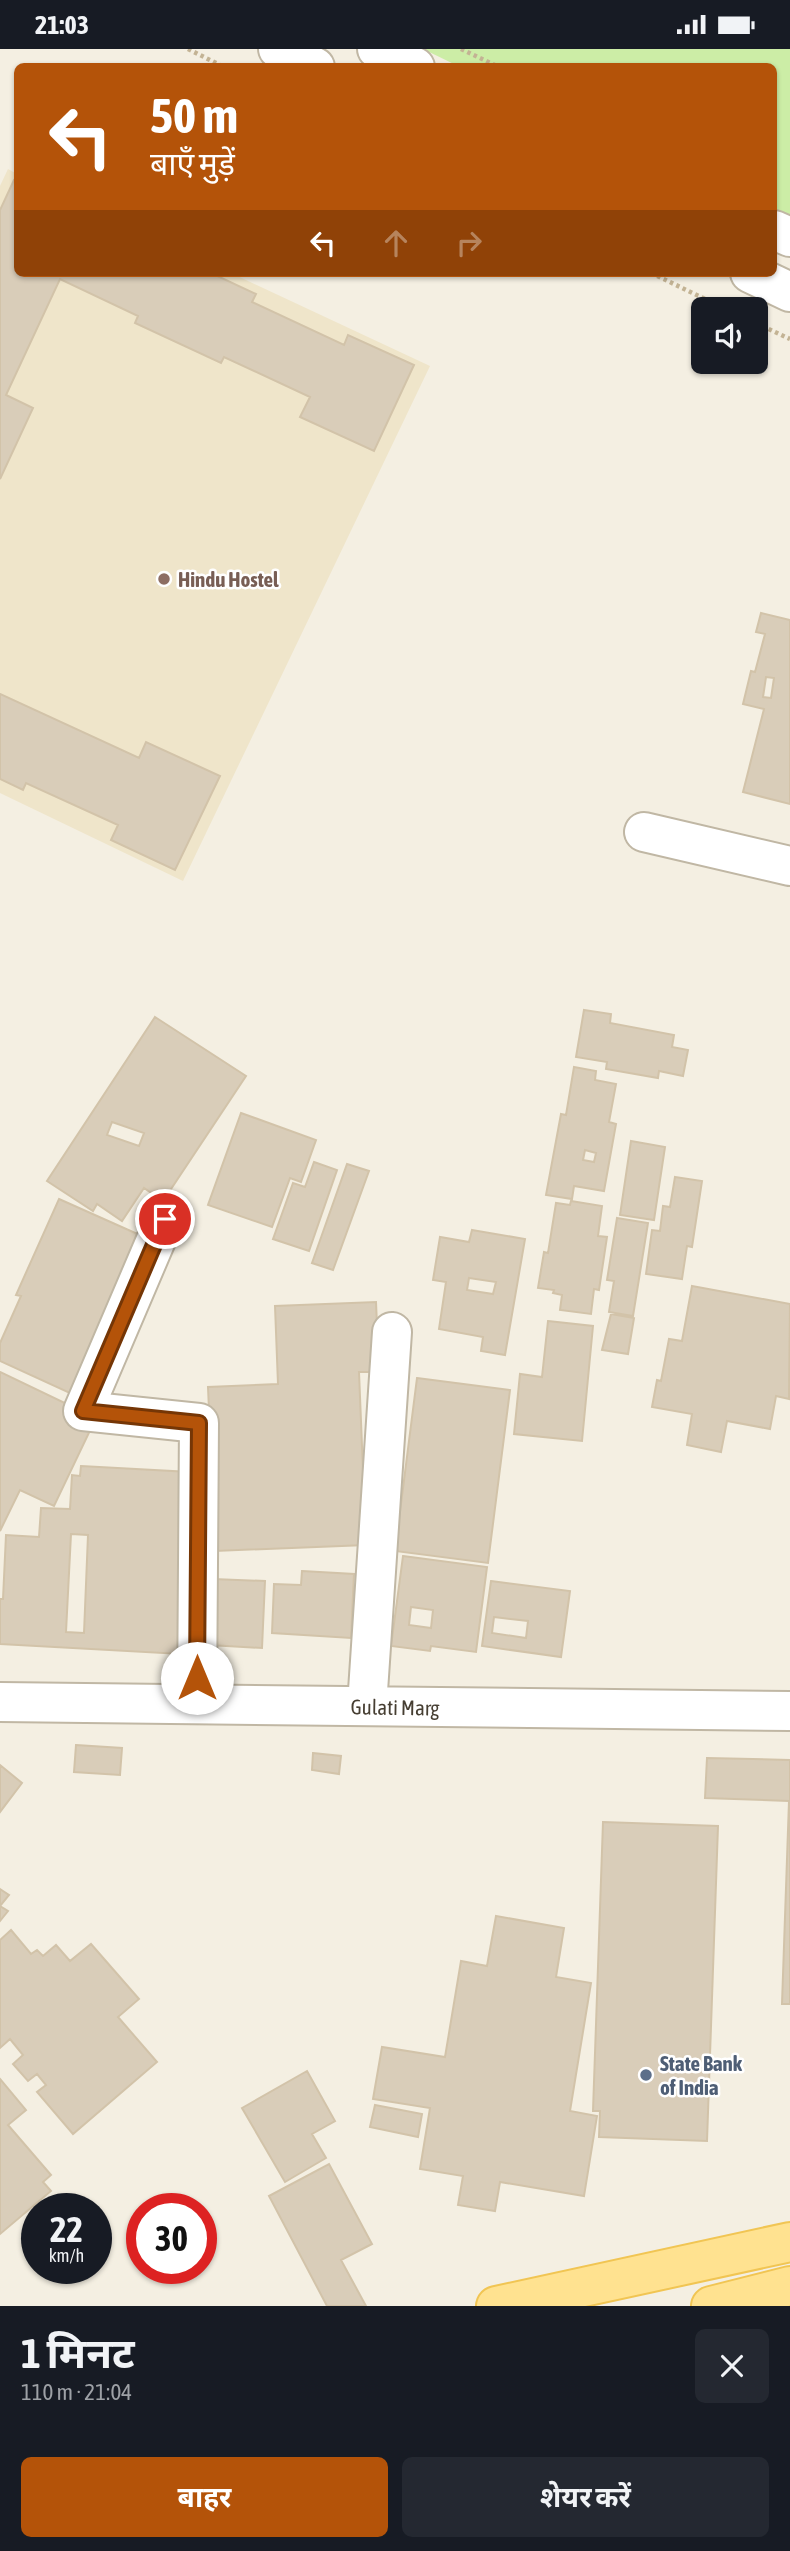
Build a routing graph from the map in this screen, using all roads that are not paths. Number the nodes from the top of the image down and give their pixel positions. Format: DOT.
graph roads {
  1 [pos="278,49"];
  2 [pos="377,49"];
  3 [pos="306,63"];
  4 [pos="407,63"];
  5 [pos="758,277"];
  6 [pos="790,292"];
  7 [pos="645,832"];
  8 [pos="790,866"];
  9 [pos="165,1219"];
  10 [pos="392,1332"];
  11 [pos="0,1702"];
  12 [pos="197,1704"];
  13 [pos="367,1706"];
  14 [pos="790,1711"];
  15 [pos="790,2242"];
  16 [pos="790,2287"];
  17 [pos="496,2306"];
  18 [pos="711,2306"];
  1 -- 3 [label="street"];
  2 -- 4 [label="street"];
  5 -- 6 [label="street"];
  7 -- 8 [label="street"];
  9 -- 12 [label="street"];
  10 -- 13 [label="street"];
  11 -- 12 [label="street, Gulati Marg"];
  12 -- 13 [label="street, Gulati Marg"];
  13 -- 14 [label="street, Gulati Marg"];
  15 -- 17 [label="main road"];
  16 -- 18 [label="main road"];
}
